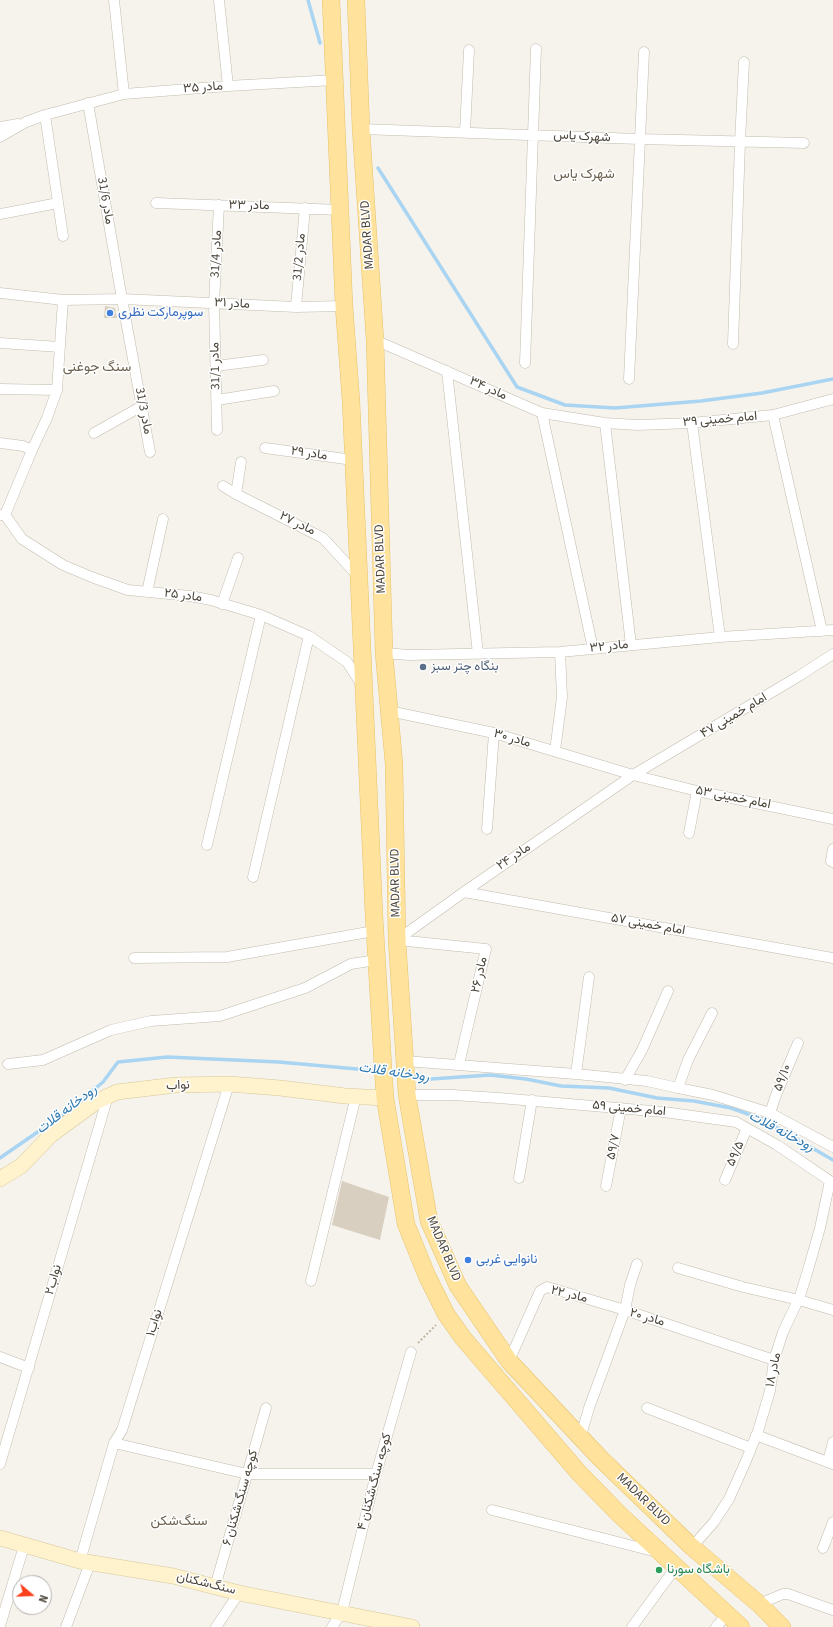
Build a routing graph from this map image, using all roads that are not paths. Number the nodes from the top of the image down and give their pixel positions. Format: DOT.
graph roads {
  1 [pos="114,0"];
  2 [pos="220,0"];
  3 [pos="331,0"];
  4 [pos="356,0"];
  5 [pos="536,49"];
  6 [pos="469,50"];
  7 [pos="644,52"];
  8 [pos="744,62"];
  9 [pos="334,80"];
  10 [pos="228,86"];
  11 [pos="124,94"];
  12 [pos="88,103"];
  13 [pos="45,115"];
  14 [pos="26,122"];
  15 [pos="0,127"];
  16 [pos="361,129"];
  17 [pos="465,132"];
  18 [pos="533,134"];
  19 [pos="0,138"];
  20 [pos="639,139"];
  21 [pos="740,142"];
  22 [pos="804,143"];
  23 [pos="58,203"];
  24 [pos="156,203"];
  25 [pos="219,206"];
  26 [pos="305,208"];
  27 [pos="341,210"];
  28 [pos="0,214"];
  29 [pos="63,236"];
  30 [pos="0,293"];
  31 [pos="122,299"];
  32 [pos="63,300"];
  33 [pos="214,303"];
  34 [pos="344,306"];
  35 [pos="296,307"];
  36 [pos="375,340"];
  37 [pos="0,343"];
  38 [pos="733,344"];
  39 [pos="60,347"];
  40 [pos="263,360"];
  41 [pos="525,364"];
  42 [pos="216,366"];
  43 [pos="447,371"];
  44 [pos="629,379"];
  45 [pos="0,389"];
  46 [pos="57,390"];
  47 [pos="274,391"];
  48 [pos="833,399"];
  49 [pos="217,400"];
  50 [pos="142,406"];
  51 [pos="542,413"];
  52 [pos="773,415"];
  53 [pos="605,423"];
  54 [pos="692,423"];
  55 [pos="217,430"];
  56 [pos="94,433"];
  57 [pos="0,443"];
  58 [pos="265,448"];
  59 [pos="32,450"];
  60 [pos="150,452"];
  61 [pos="353,460"];
  62 [pos="241,462"];
  63 [pos="223,486"];
  64 [pos="236,494"];
  65 [pos="2,515"];
  66 [pos="163,519"];
  67 [pos="238,558"];
  68 [pos="360,577"];
  69 [pos="147,592"];
  70 [pos="222,604"];
  71 [pos="261,615"];
  72 [pos="833,630"];
  73 [pos="822,631"];
  74 [pos="310,636"];
  75 [pos="720,638"];
  76 [pos="631,645"];
  77 [pos="593,649"];
  78 [pos="560,652"];
  79 [pos="384,653"];
  80 [pos="478,654"];
  81 [pos="833,654"];
  82 [pos="363,687"];
  83 [pos="389,711"];
  84 [pos="494,734"];
  85 [pos="554,751"];
  86 [pos="367,764"];
  87 [pos="394,764"];
  88 [pos="634,775"];
  89 [pos="697,792"];
  90 [pos="833,819"];
  91 [pos="488,829"];
  92 [pos="689,833"];
  93 [pos="207,845"];
  94 [pos="833,850"];
  95 [pos="833,862"];
  96 [pos="253,877"];
  97 [pos="464,892"];
  98 [pos="374,931"];
  99 [pos="397,940"];
  100 [pos="134,958"];
  101 [pos="833,958"];
  102 [pos="376,960"];
  103 [pos="589,977"];
  104 [pos="668,991"];
  105 [pos="712,1013"];
  106 [pos="798,1043"];
  107 [pos="8,1064"];
  108 [pos="460,1064"];
  109 [pos="406,1065"];
  110 [pos="576,1074"];
  111 [pos="626,1080"];
  112 [pos="229,1084"];
  113 [pos="678,1088"];
  114 [pos="407,1091"];
  115 [pos="385,1093"];
  116 [pos="108,1096"];
  117 [pos="356,1096"];
  118 [pos="532,1100"];
  119 [pos="622,1108"];
  120 [pos="770,1113"];
  121 [pos="747,1128"];
  122 [pos="833,1147"];
  123 [pos="519,1178"];
  124 [pos="0,1179"];
  125 [pos="725,1180"];
  126 [pos="832,1182"];
  127 [pos="606,1186"];
  128 [pos="637,1264"];
  129 [pos="678,1268"];
  130 [pos="311,1281"];
  131 [pos="799,1300"];
  132 [pos="625,1310"];
  133 [pos="833,1310"];
  134 [pos="411,1352"];
  135 [pos="0,1357"];
  136 [pos="774,1360"];
  137 [pos="509,1361"];
  138 [pos="29,1368"];
  139 [pos="266,1408"];
  140 [pos="647,1408"];
  141 [pos="756,1435"];
  142 [pos="580,1439"];
  143 [pos="833,1442"];
  144 [pos="114,1443"];
  145 [pos="751,1448"];
  146 [pos="830,1463"];
  147 [pos="0,1464"];
  148 [pos="247,1474"];
  149 [pos="376,1474"];
  150 [pos="492,1510"];
  151 [pos="833,1522"];
  152 [pos="0,1538"];
  153 [pos="24,1546"];
  154 [pos="692,1547"];
  155 [pos="823,1548"];
  156 [pos="663,1554"];
  157 [pos="85,1562"];
  158 [pos="676,1567"];
  159 [pos="215,1587"];
  160 [pos="239,1593"];
  161 [pos="758,1604"];
  162 [pos="833,1610"];
  163 [pos="342,1612"];
  164 [pos="722,1621"];
  165 [pos="0,1626"];
  166 [pos="66,1627"];
  167 [pos="216,1627"];
  168 [pos="332,1627"];
  169 [pos="412,1627"];
  170 [pos="632,1627"];
  171 [pos="742,1627"];
  172 [pos="782,1627"];
  1 -- 11 [label="street"];
  2 -- 10 [label="street"];
  3 -- 9 [label="main road, MADAR BLVD"];
  4 -- 16 [label="main road, MADAR BLVD"];
  5 -- 18 [label="street"];
  6 -- 17 [label="street"];
  7 -- 20 [label="street"];
  8 -- 21 [label="street"];
  9 -- 10 [label="street, مادر ۳۵"];
  9 -- 27 [label="main road, MADAR BLVD"];
  10 -- 11 [label="street, مادر ۳۵"];
  11 -- 12 [label="street, مادر ۳۵"];
  12 -- 13 [label="street, مادر ۳۵"];
  12 -- 31 [label="street, مادر 31/6"];
  13 -- 14 [label="street, مادر ۳۵"];
  13 -- 23 [label="street"];
  14 -- 15 [label="street"];
  14 -- 19 [label="street"];
  16 -- 17 [label="street, شهرک یاس"];
  16 -- 36 [label="main road, MADAR BLVD"];
  17 -- 18 [label="street, شهرک یاس"];
  18 -- 20 [label="street, شهرک یاس"];
  18 -- 41 [label="street"];
  20 -- 21 [label="street, شهرک یاس"];
  20 -- 44 [label="street"];
  21 -- 22 [label="street, شهرک یاس"];
  21 -- 38 [label="street"];
  23 -- 28 [label="street"];
  23 -- 29 [label="street"];
  24 -- 25 [label="street, مادر ۳۳"];
  25 -- 26 [label="street, مادر ۳۳"];
  25 -- 33 [label="street, مادر 31/4"];
  26 -- 27 [label="street, مادر ۳۳"];
  26 -- 35 [label="street, مادر 31/2"];
  27 -- 34 [label="main road, MADAR BLVD"];
  30 -- 32 [label="street, مادر ۳۱"];
  31 -- 32 [label="street, مادر ۳۱"];
  31 -- 33 [label="street, مادر ۳۱"];
  31 -- 50 [label="street, مادر 31/3"];
  32 -- 39 [label="street"];
  33 -- 35 [label="street, مادر ۳۱"];
  33 -- 42 [label="street, مادر 31/1"];
  34 -- 35 [label="street, مادر ۳۱"];
  34 -- 61 [label="main road, MADAR BLVD"];
  36 -- 43 [label="street, مادر ۳۴"];
  36 -- 79 [label="main road, MADAR BLVD"];
  37 -- 39 [label="street"];
  39 -- 46 [label="street"];
  40 -- 42 [label="street"];
  42 -- 49 [label="street, مادر 31/1"];
  43 -- 51 [label="street, مادر ۳۴"];
  43 -- 80 [label="street"];
  45 -- 46 [label="street"];
  46 -- 59 [label="street"];
  47 -- 49 [label="street"];
  48 -- 52 [label="street, امام خمینی ۳۹"];
  49 -- 55 [label="street, مادر 31/1"];
  50 -- 56 [label="street"];
  50 -- 60 [label="street, مادر 31/3"];
  51 -- 53 [label="street, مادر ۳۴"];
  51 -- 77 [label="street"];
  52 -- 54 [label="street, امام خمینی ۳۹"];
  52 -- 73 [label="street"];
  53 -- 54 [label="street, امام خمینی ۳۹"];
  53 -- 76 [label="street"];
  54 -- 75 [label="street"];
  57 -- 59 [label="street"];
  58 -- 61 [label="street, مادر ۲۹"];
  59 -- 65 [label="street"];
  61 -- 68 [label="main road, MADAR BLVD"];
  62 -- 64 [label="street"];
  63 -- 64 [label="street, مادر ۲۷"];
  64 -- 68 [label="street, مادر ۲۷"];
  65 -- 69 [label="street, مادر ۲۵"];
  66 -- 69 [label="street"];
  67 -- 70 [label="street"];
  68 -- 82 [label="main road, MADAR BLVD"];
  69 -- 70 [label="street, مادر ۲۵"];
  70 -- 71 [label="street, مادر ۲۵"];
  71 -- 74 [label="street, مادر ۲۵"];
  71 -- 93 [label="street"];
  72 -- 73 [label="street, مادر ۳۲"];
  73 -- 75 [label="street, مادر ۳۲"];
  74 -- 82 [label="street, مادر ۲۵"];
  74 -- 96 [label="street"];
  75 -- 76 [label="street, مادر ۳۲"];
  76 -- 77 [label="street, مادر ۳۲"];
  77 -- 78 [label="street, مادر ۳۲"];
  78 -- 80 [label="street, مادر ۳۲"];
  78 -- 85 [label="street"];
  79 -- 80 [label="street, مادر ۳۲"];
  79 -- 83 [label="main road, MADAR BLVD"];
  81 -- 88 [label="street, امام خمینی ۴۷"];
  82 -- 86 [label="main road, MADAR BLVD"];
  83 -- 84 [label="street, مادر ۳۰"];
  83 -- 87 [label="main road, MADAR BLVD"];
  84 -- 85 [label="street, مادر ۳۰"];
  84 -- 91 [label="street"];
  85 -- 88 [label="street, مادر ۳۰"];
  86 -- 87 [label="main road"];
  86 -- 98 [label="main road, MADAR BLVD"];
  87 -- 99 [label="main road, MADAR BLVD"];
  88 -- 89 [label="street, امام خمینی ۵۳"];
  88 -- 97 [label="street, مادر ۲۴"];
  89 -- 90 [label="street, امام خمینی ۵۳"];
  89 -- 92 [label="street"];
  94 -- 95 [label="street"];
  97 -- 99 [label="street, مادر ۲۴"];
  97 -- 101 [label="street, امام خمینی ۵۷"];
  98 -- 100 [label="street"];
  98 -- 102 [label="main road, MADAR BLVD"];
  99 -- 108 [label="street, مادر ۲۶"];
  99 -- 109 [label="main road, MADAR BLVD"];
  102 -- 107 [label="street"];
  102 -- 115 [label="main road, MADAR BLVD"];
  103 -- 110 [label="street"];
  104 -- 111 [label="street"];
  105 -- 113 [label="street"];
  106 -- 120 [label="street, ۵۹/۱۰"];
  108 -- 109 [label="street, امام خمینی ۵۹"];
  108 -- 110 [label="street, امام خمینی ۵۹"];
  109 -- 114 [label="main road, MADAR BLVD"];
  110 -- 111 [label="street, امام خمینی ۵۹"];
  111 -- 113 [label="street, امام خمینی ۵۹"];
  112 -- 116 [label="street, نواب"];
  112 -- 117 [label="street, نواب"];
  112 -- 144 [label="street, نواب۱"];
  113 -- 120 [label="street, امام خمینی ۵۹"];
  114 -- 118 [label="street, امام خمینی ۵۹"];
  114 -- 137 [label="main road, MADAR BLVD"];
  115 -- 117 [label="street, نواب"];
  115 -- 156 [label="main road, MADAR BLVD"];
  116 -- 124 [label="street, نواب"];
  116 -- 138 [label="street, نواب۲"];
  117 -- 130 [label="street"];
  118 -- 119 [label="street, امام خمینی ۵۹"];
  118 -- 123 [label="street"];
  119 -- 121 [label="street, امام خمینی ۵۹"];
  119 -- 127 [label="street, ۵۹/۷"];
  120 -- 122 [label="street, امام خمینی ۵۹"];
  121 -- 125 [label="street, ۵۹/۵"];
  121 -- 126 [label="street, امام خمینی ۵۹"];
  126 -- 131 [label="street, مادر ۱۸"];
  128 -- 132 [label="street"];
  129 -- 131 [label="street"];
  131 -- 133 [label="street"];
  131 -- 136 [label="street, مادر ۱۸"];
  132 -- 136 [label="street, مادر ۲۰"];
  132 -- 137 [label="street, مادر ۲۲"];
  132 -- 142 [label="street, مادر ۲۰"];
  134 -- 149 [label="street, کوچه سنگ‌شکنان ۴"];
  135 -- 138 [label="street"];
  136 -- 141 [label="street, مادر ۱۸"];
  137 -- 142 [label="main road, MADAR BLVD"];
  138 -- 147 [label="street, نواب۲"];
  139 -- 148 [label="street, کوچه سنگ‌شکنان ۶"];
  140 -- 145 [label="street"];
  141 -- 145 [label="street, مادر ۱۸"];
  141 -- 146 [label="street"];
  142 -- 154 [label="main road, MADAR BLVD"];
  143 -- 146 [label="street"];
  144 -- 148 [label="street"];
  144 -- 157 [label="street, نواب۱"];
  145 -- 154 [label="street, مادر ۱۸"];
  148 -- 149 [label="street"];
  148 -- 159 [label="street, کوچه سنگ‌شکنان ۶"];
  149 -- 163 [label="street, کوچه سنگ‌شکنان ۴"];
  150 -- 156 [label="street"];
  151 -- 155 [label="street"];
  152 -- 153 [label="street, سنگ‌شکنان"];
  153 -- 157 [label="street, سنگ‌شکنان"];
  153 -- 165 [label="street"];
  154 -- 161 [label="main road, MADAR BLVD"];
  156 -- 158 [label="main road, MADAR BLVD"];
  157 -- 159 [label="street, سنگ‌شکنان"];
  157 -- 166 [label="street, نواب۱"];
  158 -- 164 [label="main road, MADAR BLVD"];
  158 -- 170 [label="street"];
  159 -- 160 [label="street, سنگ‌شکنان"];
  160 -- 163 [label="street, سنگ‌شکنان"];
  160 -- 167 [label="street"];
  161 -- 162 [label="street"];
  161 -- 172 [label="main road, MADAR BLVD"];
  163 -- 168 [label="street, کوچه سنگ‌شکنان ۴"];
  163 -- 169 [label="street, سنگ‌شکنان"];
  164 -- 171 [label="main road, MADAR BLVD"];
}
